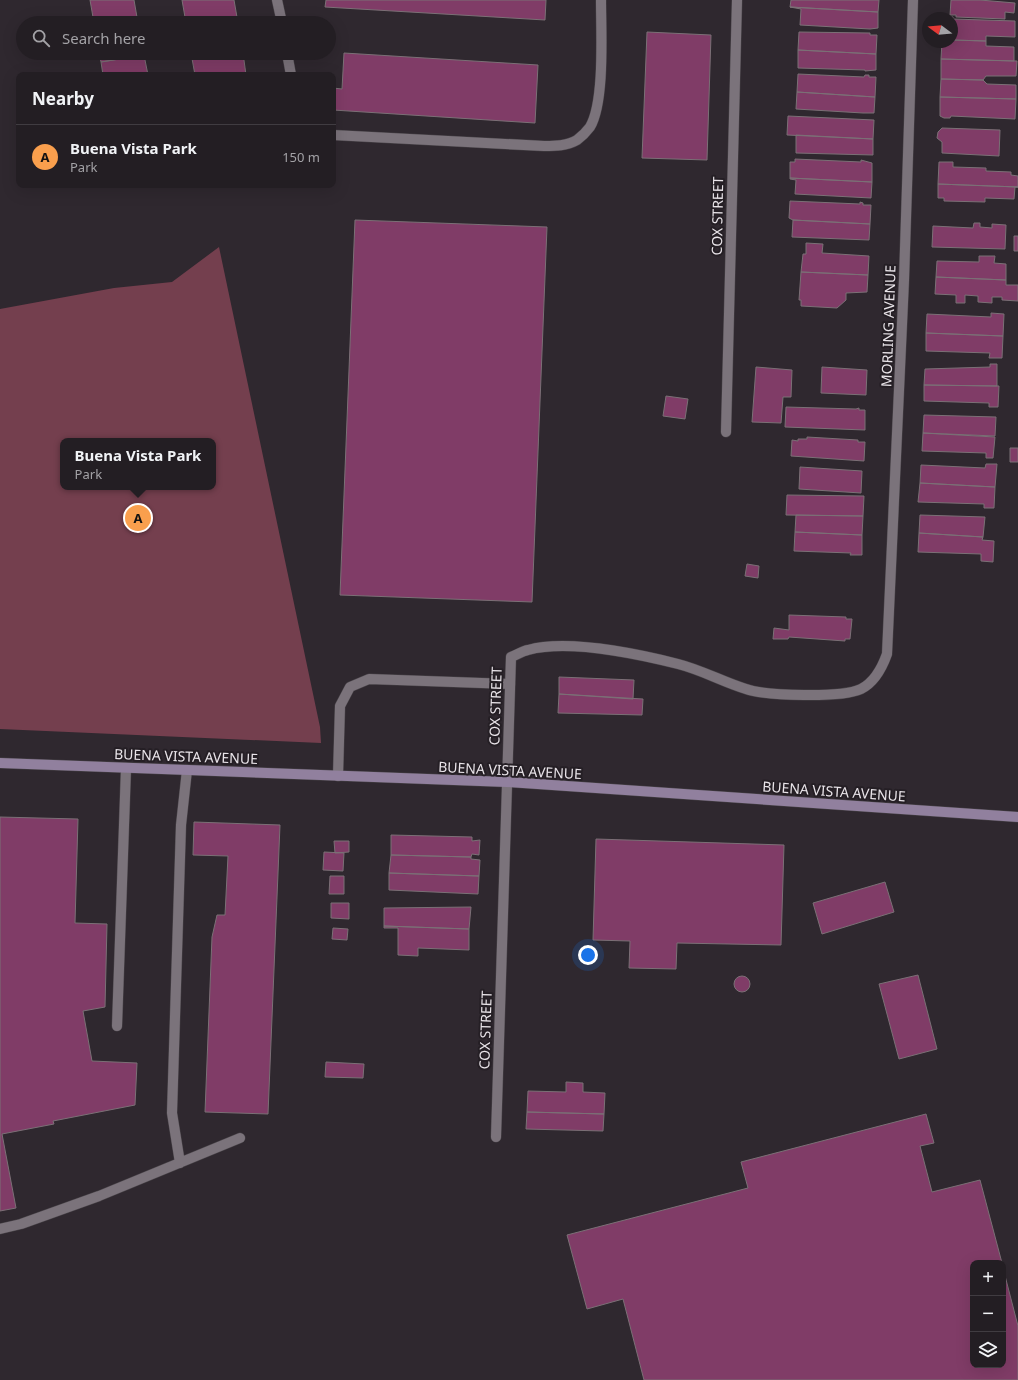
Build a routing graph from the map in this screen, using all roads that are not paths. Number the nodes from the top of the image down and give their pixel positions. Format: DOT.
graph roads {
  1 [pos="277,0"];
  2 [pos="601,0"];
  3 [pos="737,0"];
  4 [pos="913,0"];
  5 [pos="280,16"];
  6 [pos="288,60"];
  7 [pos="290,72"];
  8 [pos="336,135"];
  9 [pos="726,432"];
  10 [pos="887,654"];
  11 [pos="510,684"];
  12 [pos="0,763"];
  13 [pos="126,768"];
  14 [pos="186,770"];
  15 [pos="338,776"];
  16 [pos="507,782"];
  17 [pos="1018,817"];
  18 [pos="117,1026"];
  19 [pos="496,1137"];
  20 [pos="240,1138"];
  21 [pos="180,1163"];
  22 [pos="0,1228"];
  1 -- 5 [label="street"];
  2 -- 8 [label="street"];
  3 -- 9 [label="street, COX STREET"];
  4 -- 10 [label="street, MORLING AVENUE"];
  6 -- 7 [label="street"];
  10 -- 11 [label="street, COX STREET"];
  11 -- 15 [label="street"];
  11 -- 16 [label="street, COX STREET"];
  12 -- 13 [label="street, BUENA VISTA AVENUE"];
  13 -- 14 [label="street, BUENA VISTA AVENUE"];
  13 -- 18 [label="street"];
  14 -- 15 [label="street, BUENA VISTA AVENUE"];
  14 -- 21 [label="street"];
  15 -- 16 [label="street, BUENA VISTA AVENUE"];
  16 -- 17 [label="street, BUENA VISTA AVENUE"];
  16 -- 19 [label="street, COX STREET"];
  20 -- 21 [label="street"];
  21 -- 22 [label="street"];
}
